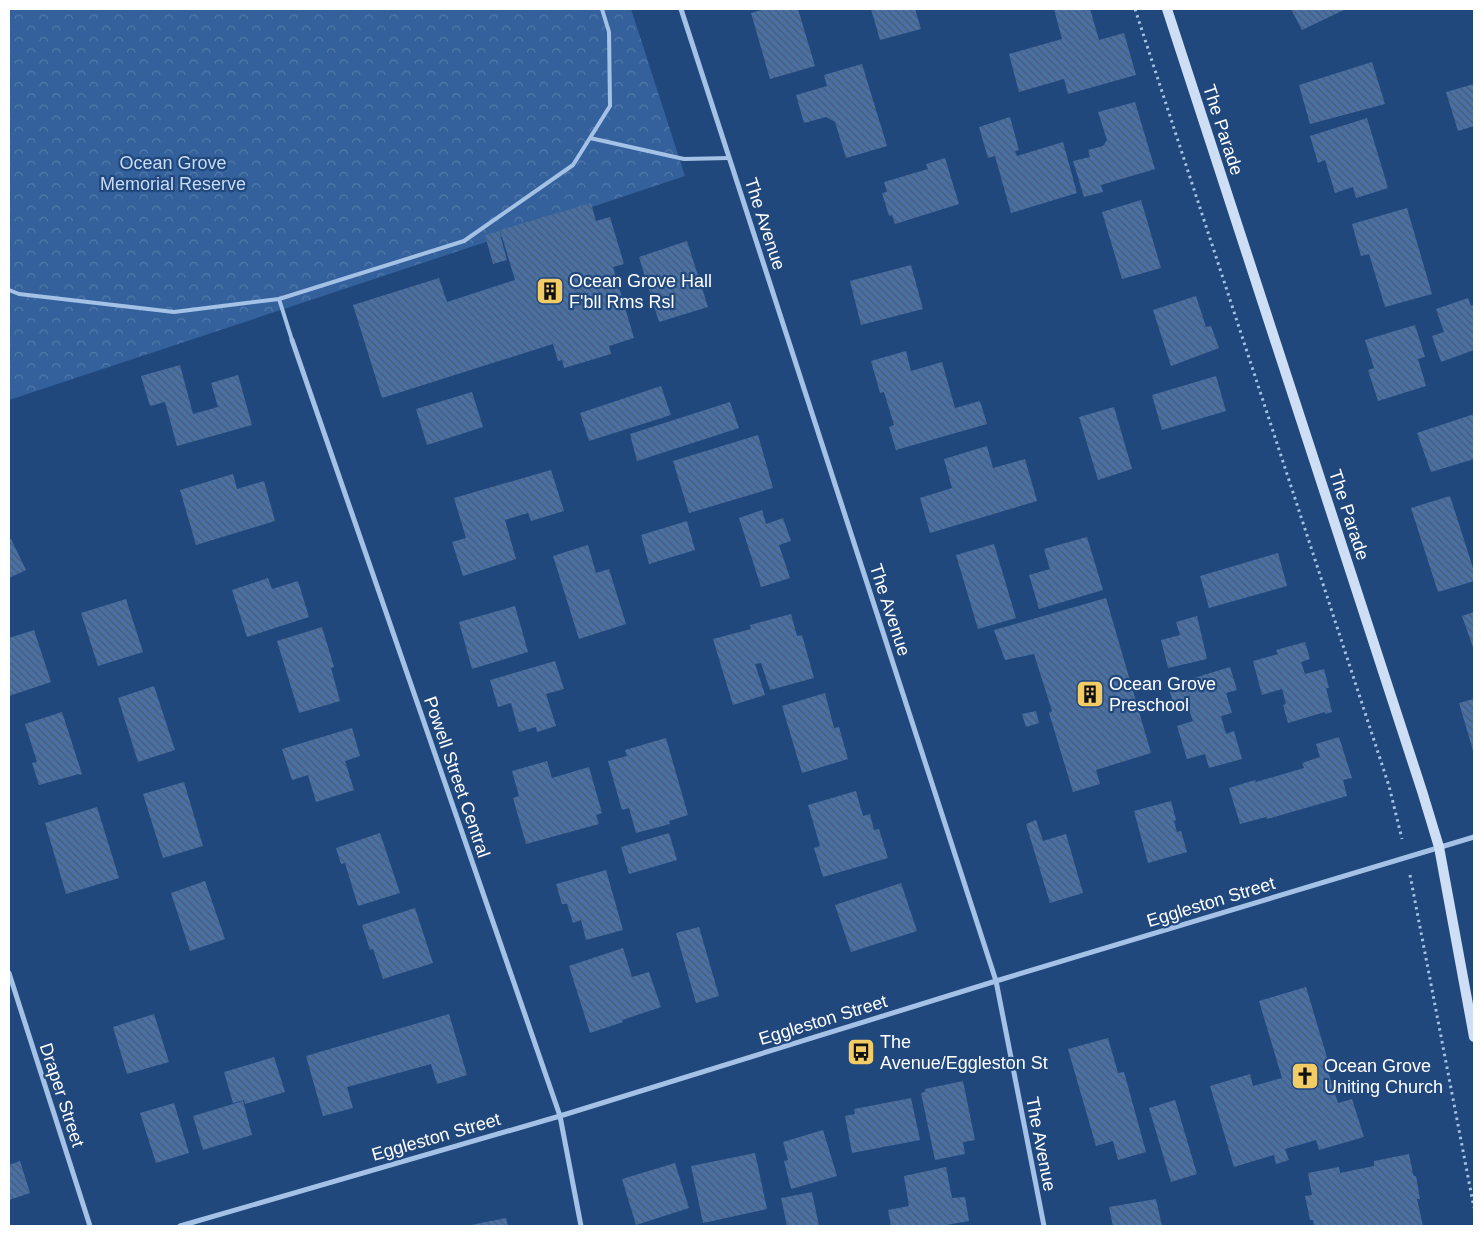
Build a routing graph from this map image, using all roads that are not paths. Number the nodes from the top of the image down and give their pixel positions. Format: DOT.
graph roads {
  1 [pos="602,9"];
  2 [pos="680,9"];
  3 [pos="1167,9"];
  4 [pos="590,138"];
  5 [pos="729,158"];
  6 [pos="9,290"];
  7 [pos="279,299"];
  8 [pos="292,340"];
  9 [pos="1474,837"];
  10 [pos="1439,848"];
  11 [pos="9,973"];
  12 [pos="996,982"];
  13 [pos="1474,1037"];
  14 [pos="560,1116"];
  15 [pos="90,1226"];
  16 [pos="180,1226"];
  17 [pos="581,1226"];
  18 [pos="1044,1226"];
  1 -- 4 [label="lane"];
  2 -- 5 [label="street, The Avenue"];
  3 -- 10 [label="main road, The Parade"];
  4 -- 5 [label="lane"];
  4 -- 7 [label="lane"];
  5 -- 12 [label="street, The Avenue"];
  6 -- 7 [label="lane"];
  7 -- 8 [label="lane"];
  8 -- 14 [label="street, Powell Street Central"];
  9 -- 10 [label="street, Eggleston Street"];
  10 -- 12 [label="street, Eggleston Street"];
  10 -- 13 [label="main road, The Parade"];
  11 -- 15 [label="street, Draper Street"];
  12 -- 14 [label="street, Eggleston Street"];
  12 -- 18 [label="street, The Avenue"];
  14 -- 16 [label="street, Eggleston Street"];
  14 -- 17 [label="street, Powell Street Central"];
}
